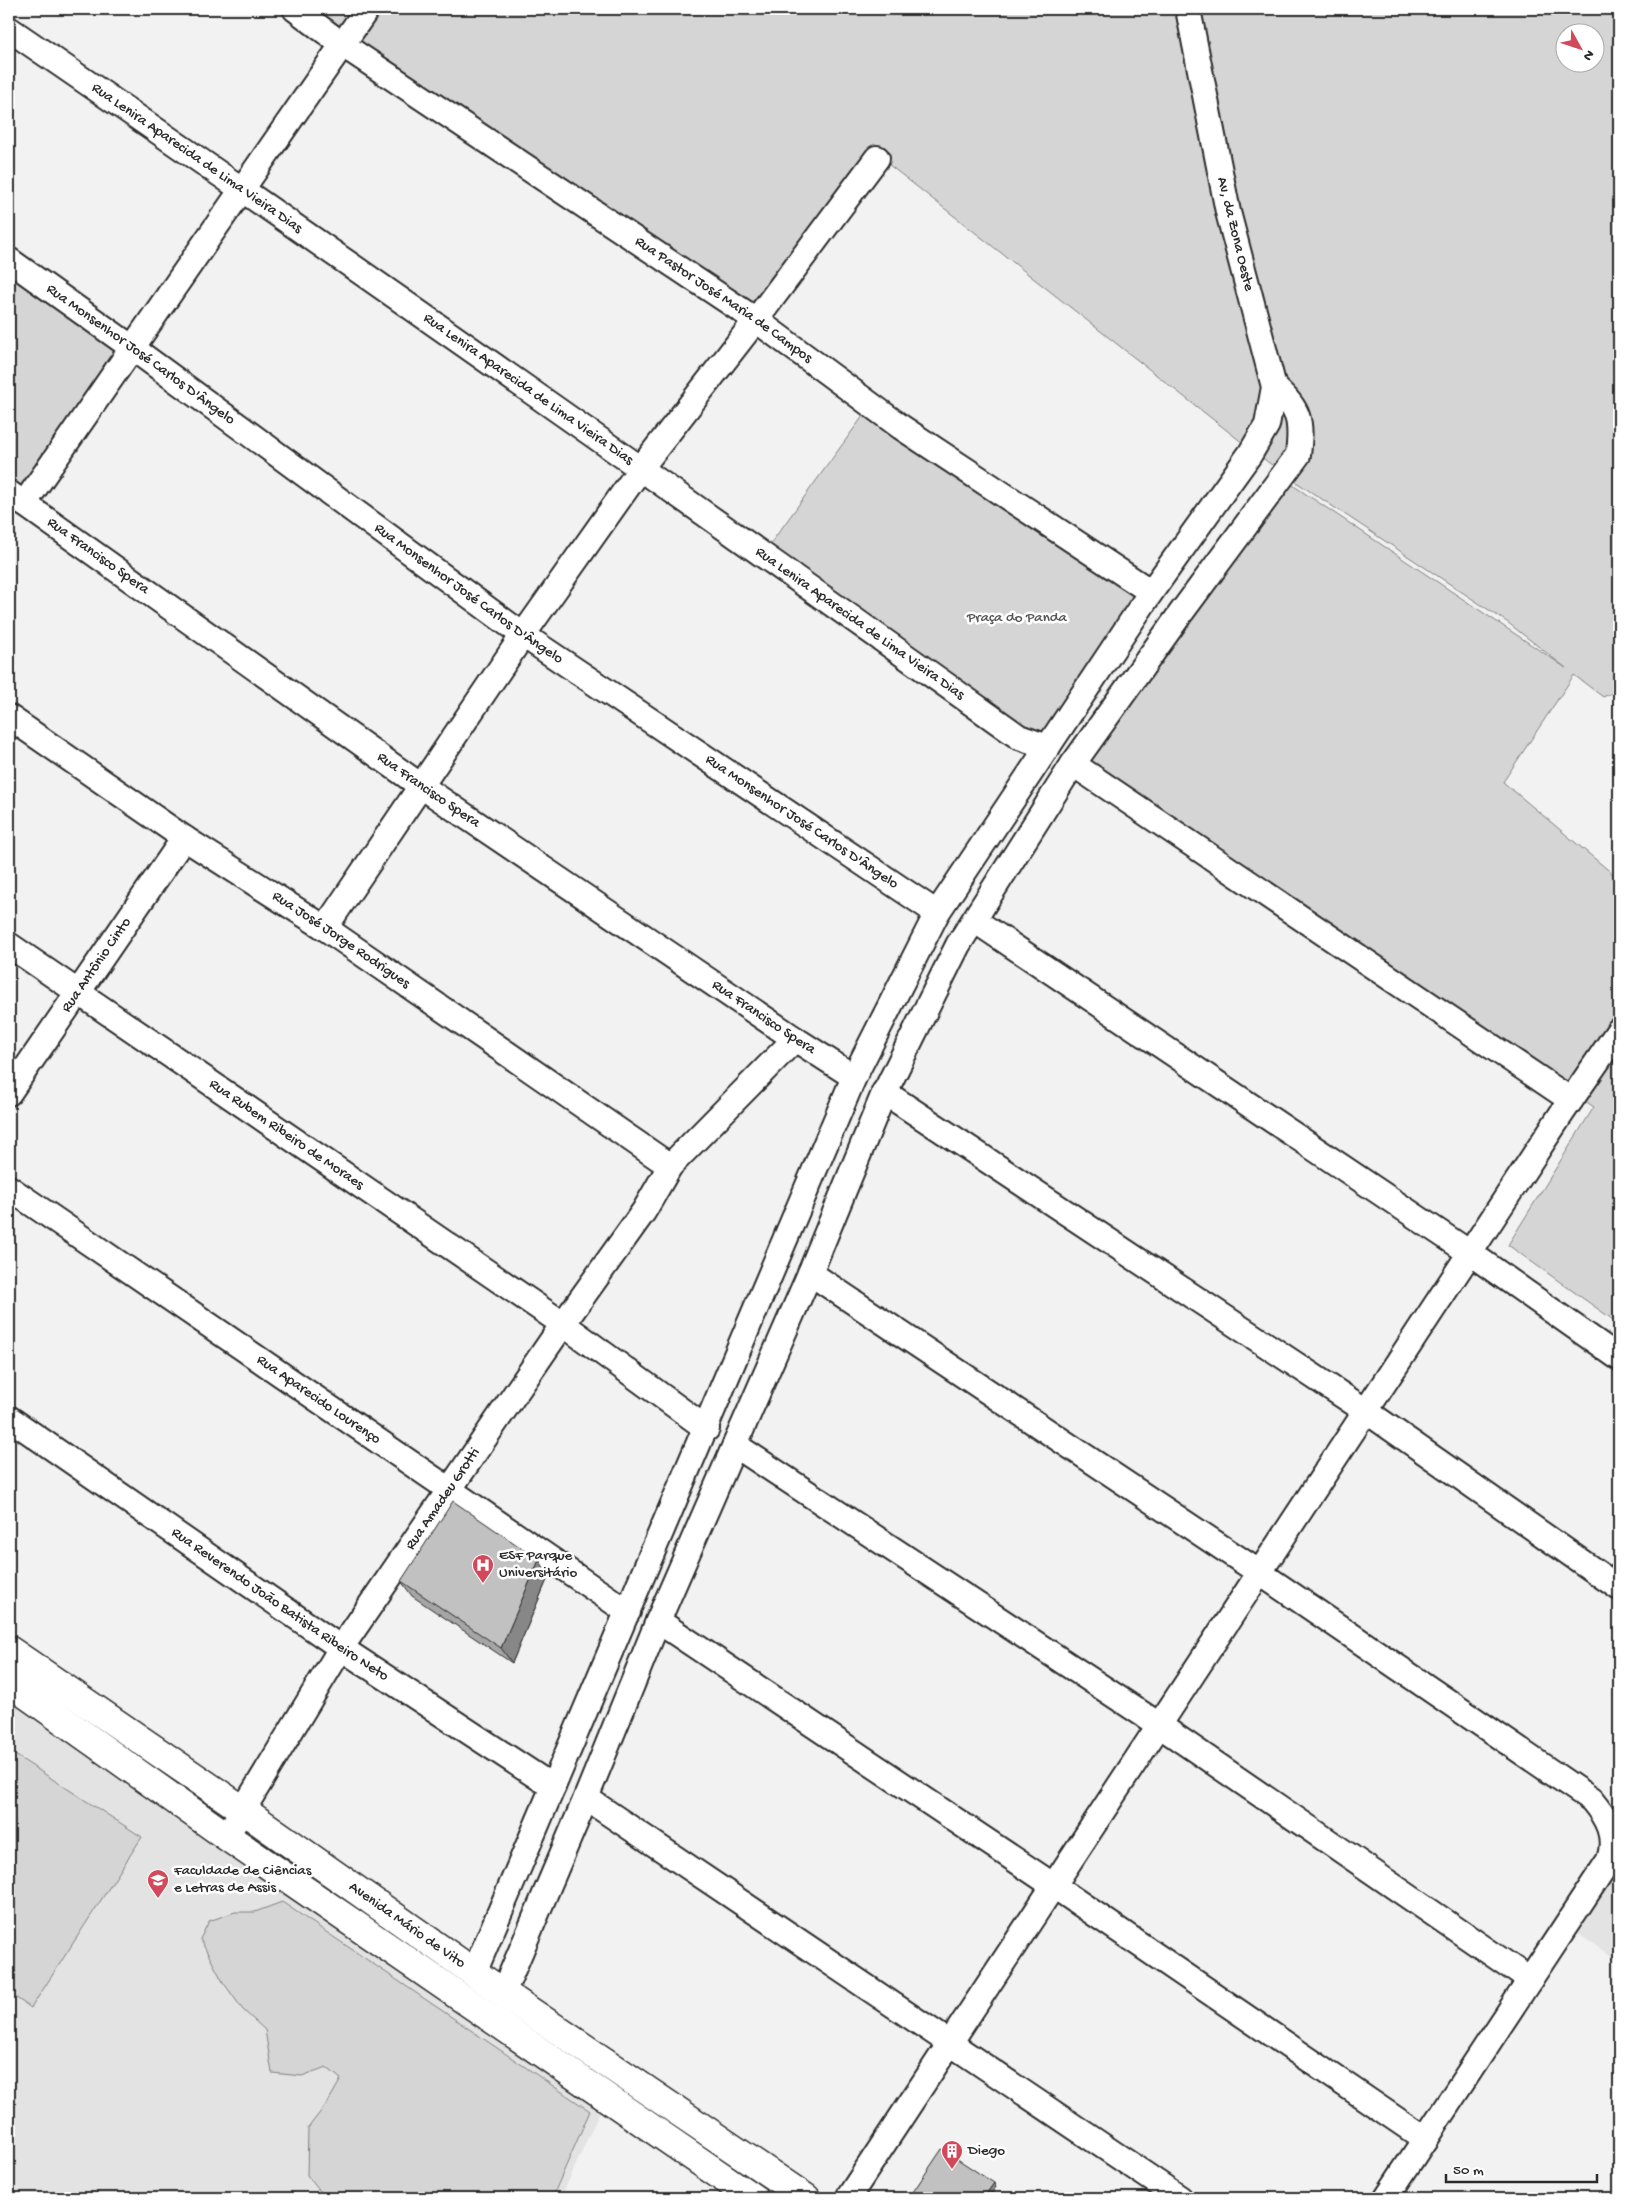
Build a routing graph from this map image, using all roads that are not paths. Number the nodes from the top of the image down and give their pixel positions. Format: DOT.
graph roads {
  1 [pos="295,9"];
  2 [pos="367,9"];
  3 [pos="1188,9"];
  4 [pos="9,29"];
  5 [pos="343,44"];
  6 [pos="877,158"];
  7 [pos="241,188"];
  8 [pos="9,260"];
  9 [pos="756,320"];
  10 [pos="131,347"];
  11 [pos="1274,387"];
  12 [pos="641,468"];
  13 [pos="16,499"];
  14 [pos="1151,592"];
  15 [pos="523,635"];
  16 [pos="9,718"];
  17 [pos="1048,748"];
  18 [pos="1073,764"];
  19 [pos="421,786"];
  20 [pos="184,838"];
  21 [pos="938,913"];
  22 [pos="974,920"];
  23 [pos="326,928"];
  24 [pos="9,945"];
  25 [pos="78,992"];
  26 [pos="1619,1030"];
  27 [pos="794,1039"];
  28 [pos="854,1077"];
  29 [pos="884,1092"];
  30 [pos="9,1093"];
  31 [pos="1571,1100"];
  32 [pos="670,1166"];
  33 [pos="9,1188"];
  34 [pos="1470,1253"];
  35 [pos="810,1273"];
  36 [pos="563,1324"];
  37 [pos="1619,1358"];
  38 [pos="1366,1411"];
  39 [pos="9,1418"];
  40 [pos="706,1429"];
  41 [pos="735,1445"];
  42 [pos="449,1490"];
  43 [pos="1260,1573"];
  44 [pos="1619,1588"];
  45 [pos="628,1612"];
  46 [pos="658,1621"];
  47 [pos="341,1648"];
  48 [pos="9,1650"];
  49 [pos="9,1682"];
  50 [pos="1159,1725"];
  51 [pos="552,1787"];
  52 [pos="586,1798"];
  53 [pos="243,1810"];
  54 [pos="226,1836"];
  55 [pos="1054,1886"];
  56 [pos="466,1967"];
  57 [pos="1530,1980"];
  58 [pos="442,1984"];
  59 [pos="503,1993"];
  60 [pos="951,2042"];
  61 [pos="1425,2139"];
  62 [pos="753,2198"];
  63 [pos="806,2198"];
  64 [pos="848,2198"];
  65 [pos="1180,2198"];
  66 [pos="1386,2198"];
  1 -- 5 [label="street, Rua Pastor José Maria de Campos"];
  2 -- 5 [label="street"];
  3 -- 11 [label="street, Av, da Zona Oeste"];
  4 -- 7 [label="street, Rua Lenira Aparecida de Lima Vieira Dias"];
  5 -- 7 [label="street"];
  5 -- 9 [label="street, Rua Pastor José Maria de Campos"];
  6 -- 9 [label="street"];
  7 -- 10 [label="street"];
  7 -- 12 [label="street, Rua Lenira Aparecida de Lima Vieira Dias"];
  8 -- 10 [label="street, Rua Monsenhor José Carlos D'Ângelo"];
  9 -- 12 [label="street"];
  9 -- 14 [label="street, Rua Pastor José Maria de Campos"];
  10 -- 13 [label="street"];
  10 -- 15 [label="street, Rua Monsenhor José Carlos D'Ângelo"];
  11 -- 14 [label="street, Av, da Zona Oeste"];
  11 -- 18 [label="street"];
  12 -- 15 [label="street"];
  12 -- 17 [label="street, Rua Lenira Aparecida de Lima Vieira Dias"];
  13 -- 19 [label="street, Rua Francisco Spera"];
  14 -- 17 [label="street, Av, da Zona Oeste"];
  15 -- 19 [label="street"];
  15 -- 21 [label="street, Rua Monsenhor José Carlos D'Ângelo"];
  16 -- 20 [label="street, Rua José Jorge Rodrigues"];
  17 -- 18 [label="street"];
  17 -- 21 [label="street, Av, da Zona Oeste"];
  18 -- 22 [label="street"];
  18 -- 31 [label="street"];
  19 -- 23 [label="street"];
  19 -- 27 [label="street, Rua Francisco Spera"];
  20 -- 23 [label="street, Rua José Jorge Rodrigues"];
  20 -- 25 [label="street, Rua Antônio Cinto"];
  21 -- 28 [label="street, Av, da Zona Oeste"];
  22 -- 29 [label="street"];
  22 -- 34 [label="street"];
  23 -- 32 [label="street, Rua José Jorge Rodrigues"];
  24 -- 25 [label="street, Rua Rubem Ribeiro de Moraes"];
  25 -- 30 [label="street, Rua Antônio Cinto"];
  25 -- 36 [label="street, Rua Rubem Ribeiro de Moraes"];
  26 -- 31 [label="street"];
  27 -- 28 [label="street, Rua Francisco Spera"];
  27 -- 32 [label="street, Rua Amadeu Grotti"];
  28 -- 29 [label="street"];
  28 -- 40 [label="street, Av, da Zona Oeste"];
  29 -- 35 [label="street"];
  29 -- 38 [label="street"];
  31 -- 34 [label="street"];
  32 -- 36 [label="street, Rua Amadeu Grotti"];
  33 -- 42 [label="street, Rua Aparecido Lourenço"];
  34 -- 37 [label="street"];
  34 -- 38 [label="street"];
  35 -- 41 [label="street"];
  35 -- 43 [label="street"];
  36 -- 40 [label="street, Rua Rubem Ribeiro de Moraes"];
  36 -- 42 [label="street, Rua Amadeu Grotti"];
  38 -- 43 [label="street"];
  38 -- 44 [label="street"];
  39 -- 47 [label="street, Rua Reverendo João Batista Ribeiro Neto"];
  40 -- 41 [label="street"];
  40 -- 45 [label="street, Av, da Zona Oeste"];
  41 -- 46 [label="street"];
  41 -- 50 [label="street"];
  42 -- 45 [label="street, Rua Aparecido Lourenço"];
  42 -- 47 [label="street, Rua Amadeu Grotti"];
  43 -- 50 [label="street"];
  43 -- 57 [label="street"];
  45 -- 51 [label="street, Av, da Zona Oeste"];
  46 -- 52 [label="street"];
  46 -- 55 [label="street"];
  47 -- 51 [label="street, Rua Reverendo João Batista Ribeiro Neto"];
  47 -- 53 [label="street, Rua Amadeu Grotti"];
  48 -- 53 [label="main road, Avenida Mário de Vito"];
  49 -- 54 [label="main road, Avenida Mário de Vito"];
  50 -- 55 [label="street"];
  50 -- 57 [label="street"];
  51 -- 56 [label="street, Av, da Zona Oeste"];
  52 -- 59 [label="street"];
  52 -- 60 [label="street"];
  53 -- 54 [label="street, Rua Amadeu Grotti"];
  53 -- 56 [label="main road, Avenida Mário de Vito"];
  54 -- 58 [label="main road, Avenida Mário de Vito"];
  55 -- 60 [label="street"];
  55 -- 61 [label="street"];
  56 -- 58 [label="main road"];
  56 -- 59 [label="main road, Avenida Mário de Vito"];
  57 -- 61 [label="street"];
  58 -- 62 [label="main road, Avenida Mário de Vito"];
  59 -- 63 [label="main road, Avenida Mário de Vito"];
  60 -- 64 [label="street"];
  60 -- 65 [label="street"];
  61 -- 66 [label="street"];
}
